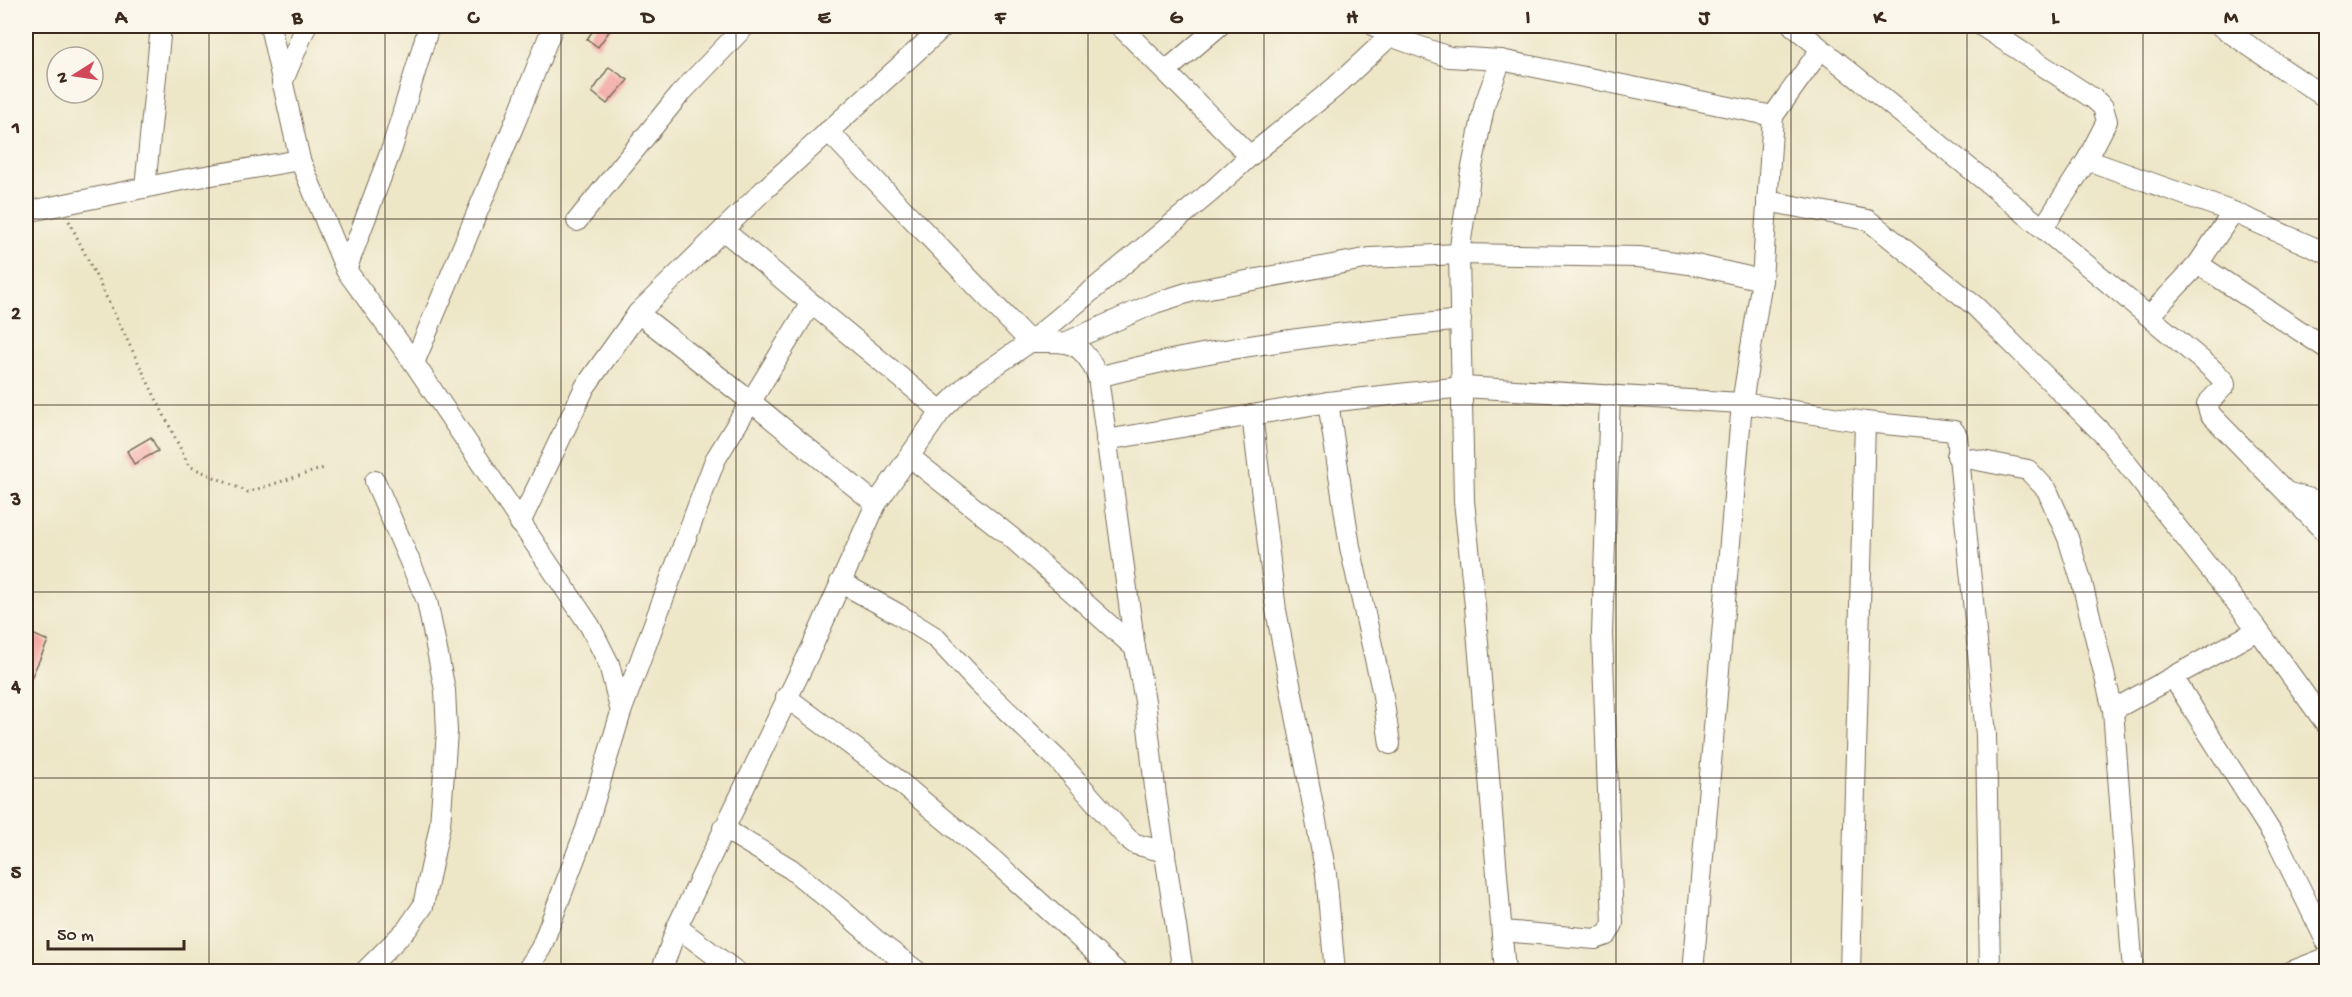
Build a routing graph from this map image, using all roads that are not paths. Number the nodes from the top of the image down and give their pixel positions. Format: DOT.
graph roads {
  1 [pos="161,26"];
  2 [pos="270,26"];
  3 [pos="306,26"];
  4 [pos="429,26"];
  5 [pos="553,26"];
  6 [pos="745,26"];
  7 [pos="944,26"];
  8 [pos="1120,26"];
  9 [pos="1219,26"];
  10 [pos="1793,26"];
  11 [pos="1982,26"];
  12 [pos="2220,26"];
  13 [pos="1388,29"];
  14 [pos="1821,49"];
  15 [pos="1501,60"];
  16 [pos="1166,72"];
  17 [pos="282,83"];
  18 [pos="2326,98"];
  19 [pos="1773,116"];
  20 [pos="828,131"];
  21 [pos="1250,156"];
  22 [pos="300,160"];
  23 [pos="2087,160"];
  24 [pos="145,188"];
  25 [pos="1767,201"];
  26 [pos="26,212"];
  27 [pos="2233,212"];
  28 [pos="577,221"];
  29 [pos="2043,228"];
  30 [pos="723,230"];
  31 [pos="2326,253"];
  32 [pos="1459,254"];
  33 [pos="2198,264"];
  34 [pos="345,270"];
  35 [pos="1762,280"];
  36 [pos="811,303"];
  37 [pos="638,313"];
  38 [pos="2148,316"];
  39 [pos="1461,320"];
  40 [pos="1030,342"];
  41 [pos="1067,342"];
  42 [pos="2326,348"];
  43 [pos="414,363"];
  44 [pos="1098,377"];
  45 [pos="1462,387"];
  46 [pos="1610,395"];
  47 [pos="750,401"];
  48 [pos="1328,402"];
  49 [pos="1742,403"];
  50 [pos="941,411"];
  51 [pos="1252,415"];
  52 [pos="1865,422"];
  53 [pos="1106,440"];
  54 [pos="1957,456"];
  55 [pos="910,457"];
  56 [pos="375,481"];
  57 [pos="2288,493"];
  58 [pos="876,504"];
  59 [pos="2326,504"];
  60 [pos="520,523"];
  61 [pos="2326,533"];
  62 [pos="840,582"];
  63 [pos="2258,630"];
  64 [pos="1135,648"];
  65 [pos="2173,677"];
  66 [pos="786,697"];
  67 [pos="2113,710"];
  68 [pos="621,712"];
  69 [pos="2326,724"];
  70 [pos="1390,744"];
  71 [pos="723,828"];
  72 [pos="1165,852"];
  73 [pos="677,927"];
  74 [pos="1503,931"];
  75 [pos="2326,942"];
  76 [pos="2326,958"];
  77 [pos="364,972"];
  78 [pos="526,972"];
  79 [pos="661,972"];
  80 [pos="737,972"];
  81 [pos="918,972"];
  82 [pos="1117,972"];
  83 [pos="1183,972"];
  84 [pos="1335,972"];
  85 [pos="1505,972"];
  86 [pos="1693,972"];
  87 [pos="1850,972"];
  88 [pos="1990,972"];
  89 [pos="2133,972"];
  90 [pos="2290,972"];
  1 -- 24 [label="street"];
  2 -- 17 [label="street"];
  3 -- 17 [label="street"];
  4 -- 34 [label="street"];
  5 -- 43 [label="street"];
  6 -- 28 [label="street"];
  7 -- 20 [label="street"];
  8 -- 16 [label="street"];
  9 -- 16 [label="street"];
  10 -- 14 [label="street"];
  11 -- 23 [label="street"];
  12 -- 18 [label="street"];
  13 -- 15 [label="street"];
  13 -- 21 [label="street"];
  14 -- 19 [label="street"];
  14 -- 29 [label="street"];
  15 -- 19 [label="street"];
  15 -- 32 [label="street"];
  16 -- 21 [label="street"];
  17 -- 22 [label="street"];
  19 -- 25 [label="street"];
  20 -- 30 [label="street"];
  20 -- 40 [label="street"];
  21 -- 40 [label="street"];
  22 -- 24 [label="street"];
  22 -- 34 [label="street"];
  23 -- 27 [label="street"];
  23 -- 29 [label="street"];
  24 -- 26 [label="street"];
  25 -- 35 [label="street"];
  25 -- 63 [label="street"];
  27 -- 31 [label="street"];
  27 -- 33 [label="street"];
  29 -- 38 [label="street"];
  30 -- 36 [label="street"];
  30 -- 37 [label="street"];
  32 -- 35 [label="street"];
  32 -- 39 [label="street"];
  32 -- 41 [label="street"];
  33 -- 38 [label="street"];
  33 -- 42 [label="street"];
  34 -- 43 [label="street"];
  35 -- 49 [label="street"];
  36 -- 47 [label="street"];
  36 -- 50 [label="street"];
  37 -- 47 [label="street"];
  37 -- 60 [label="street"];
  38 -- 57 [label="street"];
  39 -- 44 [label="street"];
  39 -- 45 [label="street"];
  40 -- 41 [label="street"];
  40 -- 50 [label="street"];
  41 -- 44 [label="street"];
  43 -- 60 [label="street"];
  44 -- 53 [label="street"];
  45 -- 46 [label="street"];
  45 -- 48 [label="street"];
  45 -- 74 [label="street"];
  46 -- 49 [label="street"];
  46 -- 74 [label="street"];
  47 -- 58 [label="street"];
  47 -- 68 [label="street"];
  48 -- 51 [label="street"];
  48 -- 70 [label="street"];
  49 -- 52 [label="street"];
  49 -- 86 [label="street"];
  50 -- 55 [label="street"];
  51 -- 53 [label="street"];
  51 -- 84 [label="street"];
  52 -- 54 [label="street"];
  52 -- 87 [label="street"];
  53 -- 64 [label="street"];
  54 -- 67 [label="street"];
  54 -- 88 [label="street"];
  55 -- 58 [label="street"];
  55 -- 64 [label="street"];
  56 -- 77 [label="street"];
  57 -- 59 [label="street"];
  57 -- 61 [label="street"];
  58 -- 62 [label="street"];
  60 -- 68 [label="street"];
  62 -- 66 [label="street"];
  62 -- 72 [label="street"];
  63 -- 65 [label="street"];
  63 -- 69 [label="street"];
  64 -- 72 [label="street"];
  65 -- 67 [label="street"];
  65 -- 75 [label="street"];
  66 -- 71 [label="street"];
  66 -- 82 [label="street"];
  67 -- 89 [label="street"];
  68 -- 78 [label="street"];
  71 -- 73 [label="street"];
  71 -- 81 [label="street"];
  72 -- 83 [label="street"];
  73 -- 79 [label="street"];
  73 -- 80 [label="street"];
  74 -- 85 [label="street"];
  76 -- 90 [label="street"];
}
